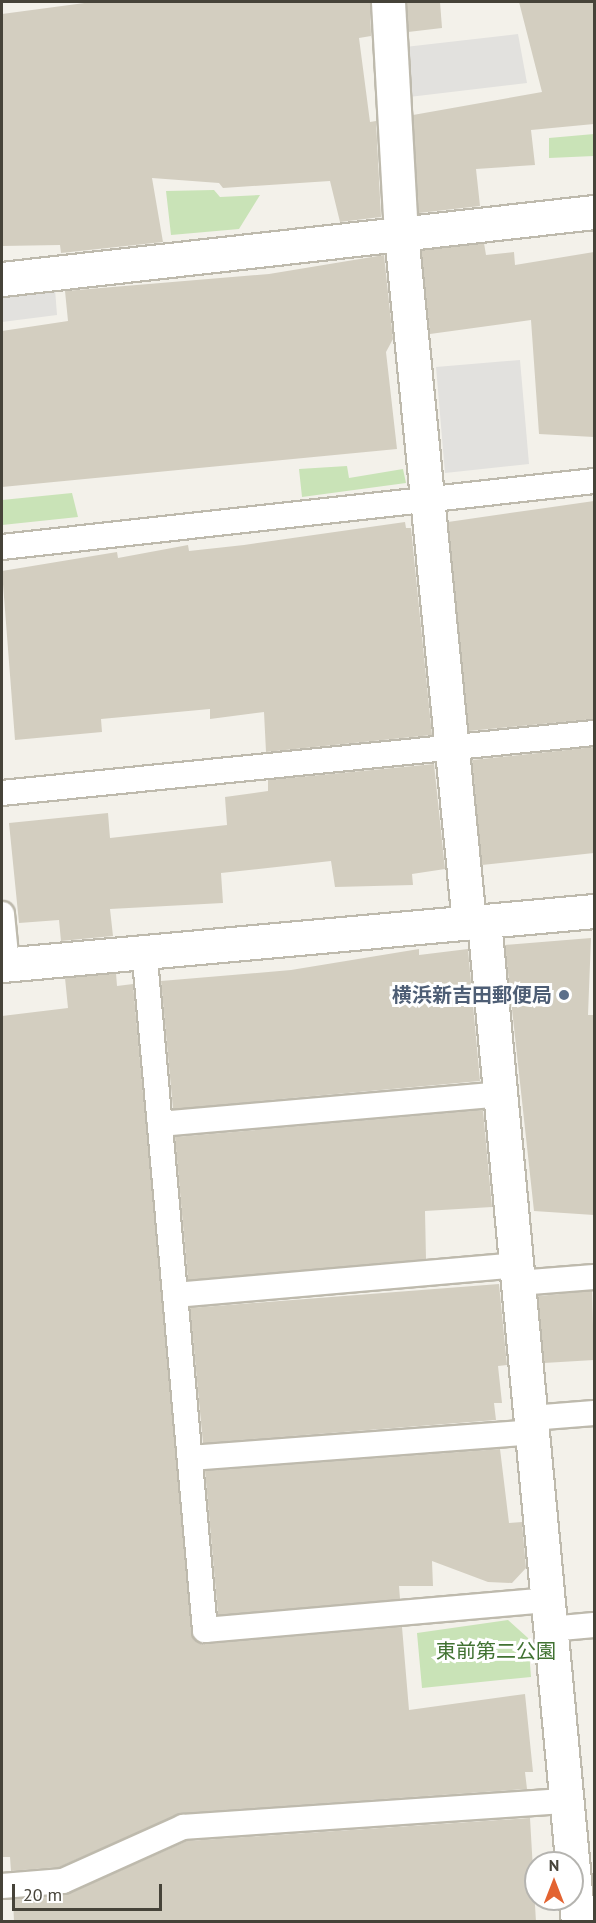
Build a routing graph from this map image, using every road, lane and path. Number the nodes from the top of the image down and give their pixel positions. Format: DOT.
graph roads {
  1 [pos="388,2"];
  2 [pos="594,212"];
  3 [pos="401,234"];
  4 [pos="2,279"];
  5 [pos="594,481"];
  6 [pos="427,499"];
  7 [pos="2,547"];
  8 [pos="594,733"];
  9 [pos="451,748"];
  10 [pos="2,793"];
  11 [pos="594,911"];
  12 [pos="2,914"];
  13 [pos="476,922"];
  14 [pos="144,948"];
  15 [pos="4,965"];
  16 [pos="500,1094"];
  17 [pos="160,1124"];
  18 [pos="517,1274"];
  19 [pos="594,1277"];
  20 [pos="175,1295"];
  21 [pos="594,1413"];
  22 [pos="531,1425"];
  23 [pos="190,1458"];
  24 [pos="549,1614"];
  25 [pos="594,1624"];
  26 [pos="566,1801"];
  27 [pos="2,1886"];
  28 [pos="578,1922"];
  1 -- 3 [label="street"];
  2 -- 3 [label="street"];
  3 -- 4 [label="street"];
  3 -- 6 [label="street"];
  5 -- 6 [label="lane"];
  6 -- 7 [label="lane"];
  6 -- 9 [label="street"];
  8 -- 9 [label="lane"];
  9 -- 10 [label="lane"];
  9 -- 13 [label="street"];
  11 -- 13 [label="street"];
  12 -- 15 [label="lane"];
  13 -- 14 [label="street"];
  13 -- 16 [label="street"];
  14 -- 15 [label="street"];
  14 -- 17 [label="lane"];
  16 -- 17 [label="lane"];
  16 -- 18 [label="street"];
  17 -- 20 [label="lane"];
  18 -- 19 [label="lane"];
  18 -- 20 [label="lane"];
  18 -- 22 [label="street"];
  20 -- 23 [label="lane"];
  21 -- 22 [label="lane"];
  22 -- 23 [label="lane"];
  22 -- 24 [label="street"];
  23 -- 24 [label="lane"];
  24 -- 25 [label="lane"];
  24 -- 26 [label="street"];
  26 -- 27 [label="lane"];
  26 -- 28 [label="street"];
}
